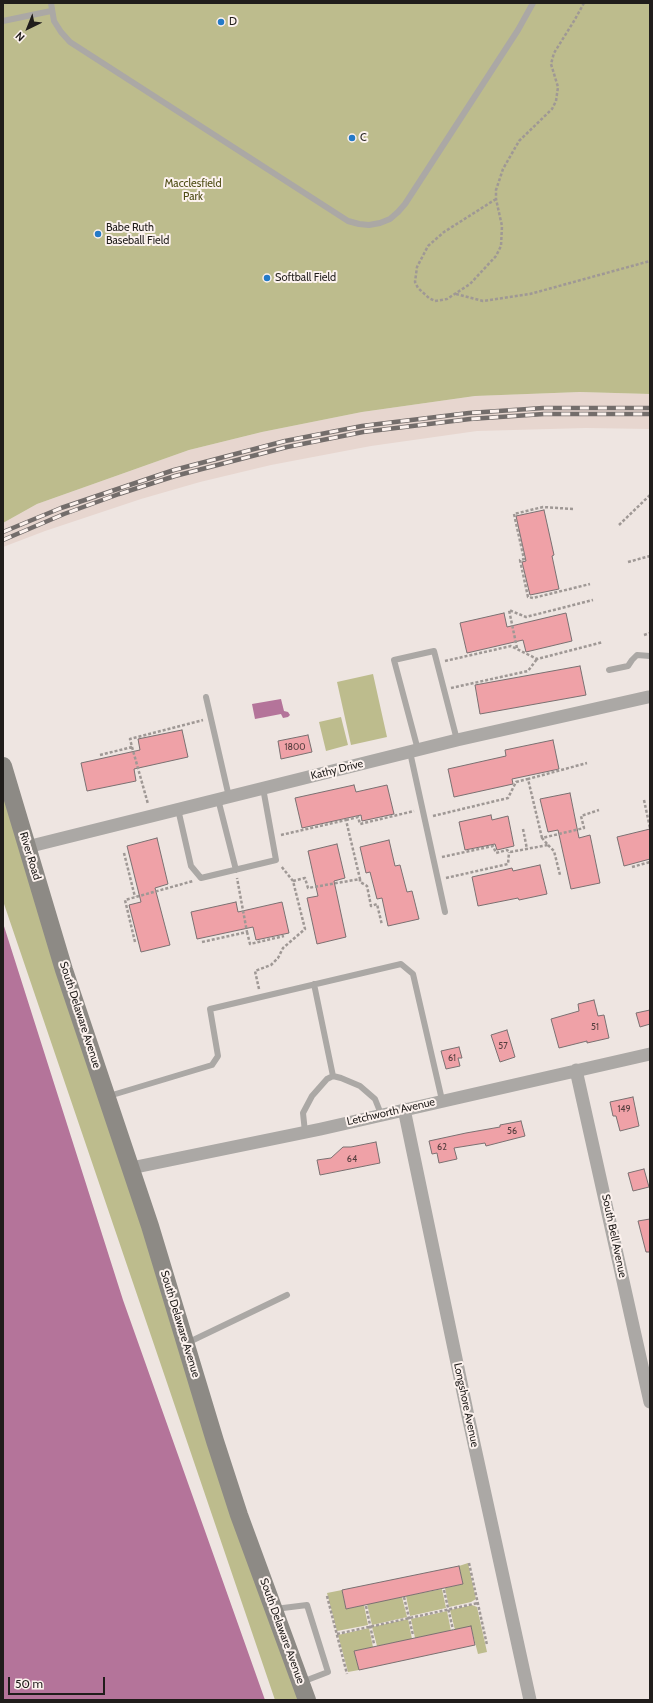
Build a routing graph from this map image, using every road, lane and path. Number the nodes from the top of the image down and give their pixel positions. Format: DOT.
graph roads {
  1 [pos="51,3"];
  2 [pos="534,3"];
  3 [pos="584,3"];
  4 [pos="51,11"];
  5 [pos="3,21"];
  6 [pos="496,199"];
  7 [pos="650,261"];
  8 [pos="456,294"];
  9 [pos="650,495"];
  10 [pos="573,509"];
  11 [pos="620,525"];
  12 [pos="650,556"];
  13 [pos="628,562"];
  14 [pos="590,584"];
  15 [pos="593,600"];
  16 [pos="650,633"];
  17 [pos="644,635"];
  18 [pos="603,642"];
  19 [pos="517,649"];
  20 [pos="650,656"];
  21 [pos="537,659"];
  22 [pos="437,663"];
  23 [pos="609,670"];
  24 [pos="444,689"];
  25 [pos="649,696"];
  26 [pos="206,697"];
  27 [pos="211,718"];
  28 [pos="457,740"];
  29 [pos="132,747"];
  30 [pos="414,751"];
  31 [pos="100,755"];
  32 [pos="587,763"];
  33 [pos="3,766"];
  34 [pos="528,779"];
  35 [pos="263,788"];
  36 [pos="224,798"];
  37 [pos="644,800"];
  38 [pos="178,809"];
  39 [pos="423,809"];
  40 [pos="599,810"];
  41 [pos="151,816"];
  42 [pos="425,819"];
  43 [pos="346,820"];
  44 [pos="650,828"];
  45 [pos="523,829"];
  46 [pos="272,837"];
  47 [pos="542,838"];
  48 [pos="548,844"];
  49 [pos="27,847"];
  50 [pos="527,849"];
  51 [pos="509,852"];
  52 [pos="124,853"];
  53 [pos="434,858"];
  54 [pos="276,860"];
  55 [pos="650,862"];
  56 [pos="632,867"];
  57 [pos="236,870"];
  58 [pos="560,875"];
  59 [pos="201,878"];
  60 [pos="360,879"];
  61 [pos="438,880"];
  62 [pos="293,881"];
  63 [pos="135,897"];
  64 [pos="445,912"];
  65 [pos="382,925"];
  66 [pos="247,932"];
  67 [pos="284,936"];
  68 [pos="135,942"];
  69 [pos="202,942"];
  70 [pos="57,946"];
  71 [pos="314,984"];
  72 [pos="260,997"];
  73 [pos="650,1054"];
  74 [pos="576,1070"];
  75 [pos="333,1076"];
  76 [pos="107,1097"];
  77 [pos="442,1100"];
  78 [pos="404,1109"];
  79 [pos="381,1114"];
  80 [pos="305,1132"];
  81 [pos="131,1168"];
  82 [pos="287,1295"];
  83 [pos="186,1343"];
  84 [pos="650,1402"];
  85 [pos="469,1563"];
  86 [pos="444,1590"];
  87 [pos="327,1596"];
  88 [pos="404,1597"];
  89 [pos="478,1603"];
  90 [pos="366,1606"];
  91 [pos="274,1609"];
  92 [pos="448,1610"];
  93 [pos="409,1618"];
  94 [pos="370,1627"];
  95 [pos="453,1630"];
  96 [pos="337,1634"];
  97 [pos="413,1635"];
  98 [pos="374,1644"];
  99 [pos="487,1645"];
  100 [pos="347,1674"];
  101 [pos="301,1683"];
  102 [pos="307,1700"];
  103 [pos="530,1700"];
  1 -- 4 [label="lane"];
  2 -- 4 [label="lane"];
  3 -- 6 [label="path"];
  4 -- 5 [label="lane"];
  6 -- 8 [label="path"];
  6 -- 8 [label="path"];
  7 -- 8 [label="path"];
  9 -- 11 [label="path"];
  10 -- 14 [label="path"];
  12 -- 13 [label="path"];
  15 -- 19 [label="path"];
  16 -- 17 [label="path"];
  18 -- 21 [label="path"];
  19 -- 21 [label="path"];
  19 -- 22 [label="path"];
  20 -- 23 [label="lane"];
  21 -- 24 [label="path"];
  22 -- 24 [label="lane"];
  22 -- 30 [label="lane"];
  24 -- 28 [label="lane"];
  25 -- 28 [label="street, Kathy Drive"];
  26 -- 27 [label="lane"];
  27 -- 29 [label="path"];
  27 -- 36 [label="lane"];
  28 -- 30 [label="street, Kathy Drive"];
  29 -- 31 [label="path"];
  29 -- 41 [label="path"];
  30 -- 35 [label="street, Kathy Drive"];
  30 -- 39 [label="lane"];
  32 -- 34 [label="path"];
  33 -- 49 [label="main road, River Road"];
  34 -- 42 [label="path"];
  34 -- 47 [label="path"];
  35 -- 36 [label="street, Kathy Drive"];
  35 -- 46 [label="lane"];
  36 -- 38 [label="street, Kathy Drive"];
  36 -- 57 [label="lane"];
  37 -- 44 [label="path"];
  38 -- 41 [label="street, Kathy Drive"];
  38 -- 59 [label="lane"];
  39 -- 42 [label="lane"];
  39 -- 43 [label="path"];
  40 -- 47 [label="path"];
  41 -- 49 [label="street, Kathy Drive"];
  42 -- 53 [label="lane"];
  43 -- 46 [label="path"];
  43 -- 60 [label="path"];
  45 -- 50 [label="path"];
  46 -- 54 [label="lane"];
  47 -- 48 [label="path"];
  48 -- 50 [label="path"];
  48 -- 58 [label="path"];
  49 -- 70 [label="main road, River Road"];
  50 -- 51 [label="path"];
  51 -- 53 [label="path"];
  51 -- 61 [label="path"];
  52 -- 63 [label="path"];
  53 -- 61 [label="lane"];
  54 -- 57 [label="lane"];
  54 -- 62 [label="path"];
  55 -- 56 [label="path"];
  57 -- 59 [label="lane"];
  57 -- 66 [label="path"];
  59 -- 63 [label="path"];
  60 -- 62 [label="path"];
  60 -- 65 [label="path"];
  61 -- 64 [label="lane"];
  62 -- 72 [label="path"];
  63 -- 68 [label="path"];
  66 -- 67 [label="path"];
  66 -- 69 [label="path"];
  70 -- 76 [label="main road, South Delaware Avenue"];
  71 -- 72 [label="lane"];
  71 -- 75 [label="lane"];
  71 -- 77 [label="lane"];
  72 -- 76 [label="lane"];
  73 -- 74 [label="street, Letchworth Avenue"];
  74 -- 77 [label="street, Letchworth Avenue"];
  74 -- 84 [label="street, South Bell Avenue"];
  75 -- 79 [label="lane"];
  75 -- 80 [label="lane"];
  76 -- 81 [label="main road, South Delaware Avenue"];
  77 -- 78 [label="street, Letchworth Avenue"];
  78 -- 79 [label="street, Letchworth Avenue"];
  78 -- 103 [label="street, Longshore Avenue"];
  79 -- 80 [label="street, Letchworth Avenue"];
  80 -- 81 [label="street, Letchworth Avenue"];
  81 -- 83 [label="main road, South Delaware Avenue"];
  82 -- 83 [label="lane"];
  83 -- 91 [label="main road, South Delaware Avenue"];
  85 -- 89 [label="path"];
  86 -- 92 [label="path"];
  87 -- 96 [label="path"];
  88 -- 93 [label="path"];
  89 -- 92 [label="path"];
  89 -- 99 [label="path"];
  90 -- 94 [label="path"];
  91 -- 101 [label="main road, South Delaware Avenue"];
  91 -- 101 [label="lane"];
  92 -- 93 [label="path"];
  92 -- 95 [label="path"];
  93 -- 94 [label="path"];
  93 -- 97 [label="path"];
  94 -- 96 [label="path"];
  94 -- 98 [label="path"];
  96 -- 100 [label="path"];
  101 -- 102 [label="main road, South Delaware Avenue"];
}
